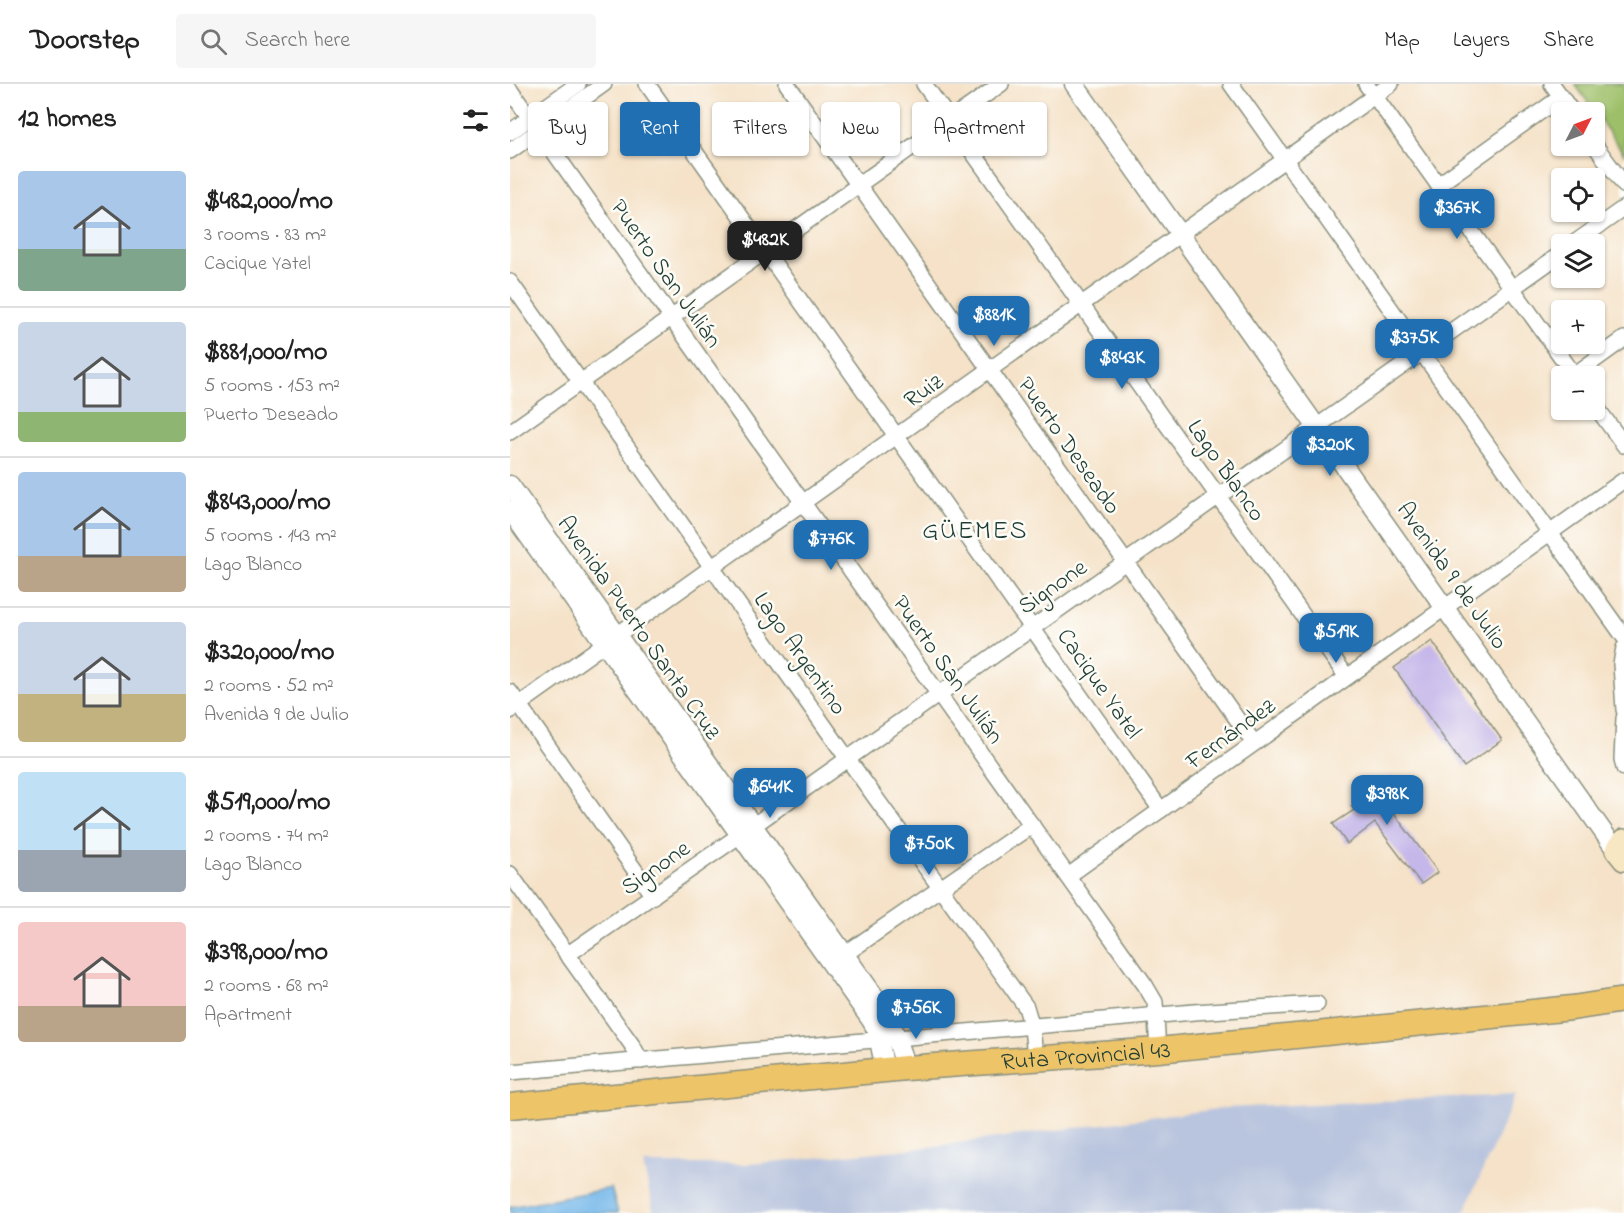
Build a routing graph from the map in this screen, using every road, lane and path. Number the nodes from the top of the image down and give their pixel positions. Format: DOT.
graph roads {
  1 [pos="578,84"];
  2 [pos="604,84"];
  3 [pos="647,84"];
  4 [pos="787,84"];
  5 [pos="924,84"];
  6 [pos="1001,84"];
  7 [pos="1074,84"];
  8 [pos="1231,84"];
  9 [pos="1391,84"];
  10 [pos="1552,84"];
  11 [pos="510,90"];
  12 [pos="1370,90"];
  13 [pos="1561,97"];
  14 [pos="558,102"];
  15 [pos="572,102"];
  16 [pos="937,102"];
  17 [pos="976,102"];
  18 [pos="1565,102"];
  19 [pos="528,116"];
  20 [pos="528,126"];
  21 [pos="528,131"];
  22 [pos="510,132"];
  23 [pos="912,147"];
  24 [pos="510,151"];
  25 [pos="557,156"];
  26 [pos="976,156"];
  27 [pos="1603,156"];
  28 [pos="1285,160"];
  29 [pos="1624,184"];
  30 [pos="859,185"];
  31 [pos="1438,185"];
  32 [pos="1624,208"];
  33 [pos="1587,234"];
  34 [pos="1180,236"];
  35 [pos="766,251"];
  36 [pos="1551,261"];
  37 [pos="510,282"];
  38 [pos="1513,288"];
  39 [pos="1082,305"];
  40 [pos="672,318"];
  41 [pos="1624,339"];
  42 [pos="1422,352"];
  43 [pos="1567,366"];
  44 [pos="1588,366"];
  45 [pos="990,370"];
  46 [pos="582,381"];
  47 [pos="1605,419"];
  48 [pos="1316,427"];
  49 [pos="510,432"];
  50 [pos="897,436"];
  51 [pos="1624,445"];
  52 [pos="1624,480"];
  53 [pos="510,485"];
  54 [pos="1218,496"];
  55 [pos="803,503"];
  56 [pos="510,510"];
  57 [pos="1550,532"];
  58 [pos="1125,562"];
  59 [pos="712,566"];
  60 [pos="1444,608"];
  61 [pos="1032,627"];
  62 [pos="1624,637"];
  63 [pos="611,640"];
  64 [pos="1624,648"];
  65 [pos="1347,677"];
  66 [pos="510,692"];
  67 [pos="939,694"];
  68 [pos="515,708"];
  69 [pos="1624,710"];
  70 [pos="1624,718"];
  71 [pos="1254,743"];
  72 [pos="847,758"];
  73 [pos="1624,768"];
  74 [pos="1161,810"];
  75 [pos="1032,825"];
  76 [pos="746,831"];
  77 [pos="1621,850"];
  78 [pos="510,874"];
  79 [pos="1068,876"];
  80 [pos="941,888"];
  81 [pos="652,896"];
  82 [pos="845,954"];
  83 [pos="567,955"];
  84 [pos="1624,1000"];
  85 [pos="1317,1004"];
  86 [pos="1572,1008"];
  87 [pos="1624,1015"];
  88 [pos="1155,1017"];
  89 [pos="1032,1027"];
  90 [pos="888,1039"];
  91 [pos="1158,1050"];
  92 [pos="1035,1058"];
  93 [pos="641,1061"];
  94 [pos="895,1069"];
  95 [pos="510,1071"];
  96 [pos="510,1106"];
  1 -- 14 [label="street"];
  2 -- 15 [label="street"];
  3 -- 35 [label="street, Cacique Yatel"];
  4 -- 30 [label="street, Puerto Deseado"];
  5 -- 16 [label="street, Lago Blanco"];
  6 -- 17 [label="street"];
  7 -- 34 [label="street, Avenida 9 de Julio"];
  8 -- 28 [label="street"];
  9 -- 12 [label="street, Ruiz"];
  10 -- 13 [label="street"];
  11 -- 19 [label="street, Puerto San Julián"];
  12 -- 28 [label="street, Ruiz"];
  12 -- 31 [label="street"];
  13 -- 18 [label="street"];
  13 -- 31 [label="street"];
  20 -- 22 [label="street"];
  21 -- 24 [label="street"];
  23 -- 30 [label="street"];
  25 -- 40 [label="street, Puerto San Julián"];
  26 -- 39 [label="street, Lago Blanco"];
  27 -- 29 [label="street"];
  28 -- 34 [label="street, Ruiz"];
  28 -- 42 [label="street"];
  30 -- 35 [label="street"];
  30 -- 45 [label="street, Puerto Deseado"];
  31 -- 38 [label="street"];
  32 -- 33 [label="street"];
  34 -- 39 [label="street, Ruiz"];
  34 -- 48 [label="street, Avenida 9 de Julio"];
  35 -- 40 [label="street"];
  35 -- 50 [label="street, Cacique Yatel"];
  36 -- 38 [label="street, Signone"];
  37 -- 46 [label="street, Lago Argentino"];
  38 -- 42 [label="street, Signone"];
  38 -- 43 [label="street"];
  39 -- 45 [label="street, Ruiz"];
  39 -- 54 [label="street, Lago Blanco"];
  40 -- 46 [label="street"];
  40 -- 55 [label="street, Puerto San Julián"];
  41 -- 44 [label="street"];
  42 -- 48 [label="street, Signone"];
  42 -- 57 [label="street"];
  45 -- 50 [label="street, Ruiz"];
  45 -- 58 [label="street, Puerto Deseado"];
  46 -- 49 [label="street"];
  46 -- 59 [label="street, Lago Argentino"];
  47 -- 51 [label="street"];
  48 -- 54 [label="street, Signone"];
  48 -- 60 [label="street, Avenida 9 de Julio"];
  50 -- 55 [label="street, Ruiz"];
  50 -- 61 [label="street, Cacique Yatel"];
  52 -- 57 [label="street, Fernández"];
  53 -- 63 [label="street, Avenida Puerto Santa Cruz"];
  54 -- 58 [label="street, Signone"];
  54 -- 65 [label="street, Lago Blanco"];
  55 -- 59 [label="street, Ruiz"];
  55 -- 67 [label="street, Puerto San Julián"];
  56 -- 63 [label="street, Avenida Puerto Santa Cruz"];
  57 -- 60 [label="street, Fernández"];
  57 -- 62 [label="street"];
  58 -- 61 [label="street, Signone"];
  58 -- 71 [label="street, Puerto Deseado"];
  59 -- 63 [label="street, Ruiz"];
  59 -- 72 [label="street, Lago Argentino"];
  60 -- 65 [label="street, Fernández"];
  60 -- 77 [label="street, Avenida 9 de Julio"];
  61 -- 67 [label="street, Signone"];
  61 -- 74 [label="street, Cacique Yatel"];
  63 -- 68 [label="street, Ruiz"];
  63 -- 76 [label="street, Avenida Puerto Santa Cruz"];
  64 -- 69 [label="street"];
  65 -- 71 [label="street, Fernández"];
  66 -- 68 [label="street"];
  67 -- 72 [label="street, Signone"];
  67 -- 75 [label="street, Puerto San Julián"];
  68 -- 81 [label="street"];
  70 -- 73 [label="street"];
  71 -- 74 [label="street, Fernández"];
  72 -- 76 [label="street, Signone"];
  72 -- 80 [label="street, Lago Argentino"];
  74 -- 79 [label="street, Fernández"];
  75 -- 79 [label="street, Puerto San Julián"];
  75 -- 80 [label="street"];
  76 -- 81 [label="street, Signone"];
  76 -- 82 [label="street, Avenida Puerto Santa Cruz"];
  76 -- 90 [label="street, Avenida Puerto Santa Cruz"];
  78 -- 83 [label="street"];
  79 -- 88 [label="street, Puerto San Julián"];
  80 -- 82 [label="street"];
  80 -- 89 [label="street, Lago Argentino"];
  81 -- 83 [label="street, Signone"];
  82 -- 90 [label="street, Avenida Puerto Santa Cruz"];
  83 -- 93 [label="street"];
  84 -- 86 [label="main road, Ruta Provincial 43"];
  85 -- 88 [label="street"];
  86 -- 87 [label="main road"];
  86 -- 91 [label="main road, Ruta Provincial 43"];
  88 -- 89 [label="street"];
  88 -- 91 [label="street, Puerto San Julián"];
  89 -- 90 [label="street"];
  89 -- 92 [label="street, Lago Argentino"];
  90 -- 93 [label="street"];
  90 -- 94 [label="street, Avenida Puerto Santa Cruz"];
  91 -- 92 [label="main road, Ruta Provincial 43"];
  92 -- 94 [label="main road, Ruta Provincial 43"];
  93 -- 95 [label="street"];
  94 -- 96 [label="main road, Ruta Provincial 43"];
}
